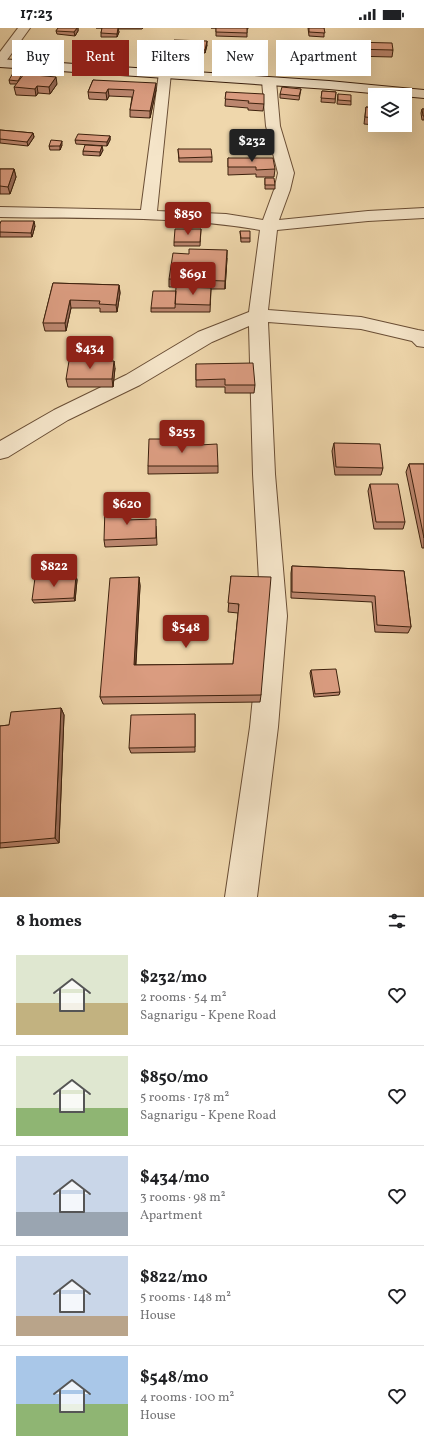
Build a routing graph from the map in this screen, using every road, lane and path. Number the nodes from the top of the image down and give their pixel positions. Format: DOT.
graph roads {
  1 [pos="24,28"];
  2 [pos="0,62"];
  3 [pos="137,72"];
  4 [pos="165,76"];
  5 [pos="195,76"];
  6 [pos="269,81"];
  7 [pos="424,94"];
  8 [pos="0,212"];
  9 [pos="424,213"];
  10 [pos="149,215"];
  11 [pos="269,226"];
  12 [pos="258,315"];
  13 [pos="424,340"];
  14 [pos="0,451"];
  15 [pos="240,897"];
  1 -- 2 [label="street"];
  2 -- 3 [label="street"];
  4 -- 10 [label="street"];
  5 -- 6 [label="street"];
  6 -- 7 [label="street"];
  6 -- 11 [label="street"];
  8 -- 10 [label="street"];
  9 -- 11 [label="street"];
  10 -- 11 [label="street"];
  11 -- 12 [label="street"];
  12 -- 13 [label="street"];
  12 -- 14 [label="street"];
  12 -- 15 [label="street"];
}
